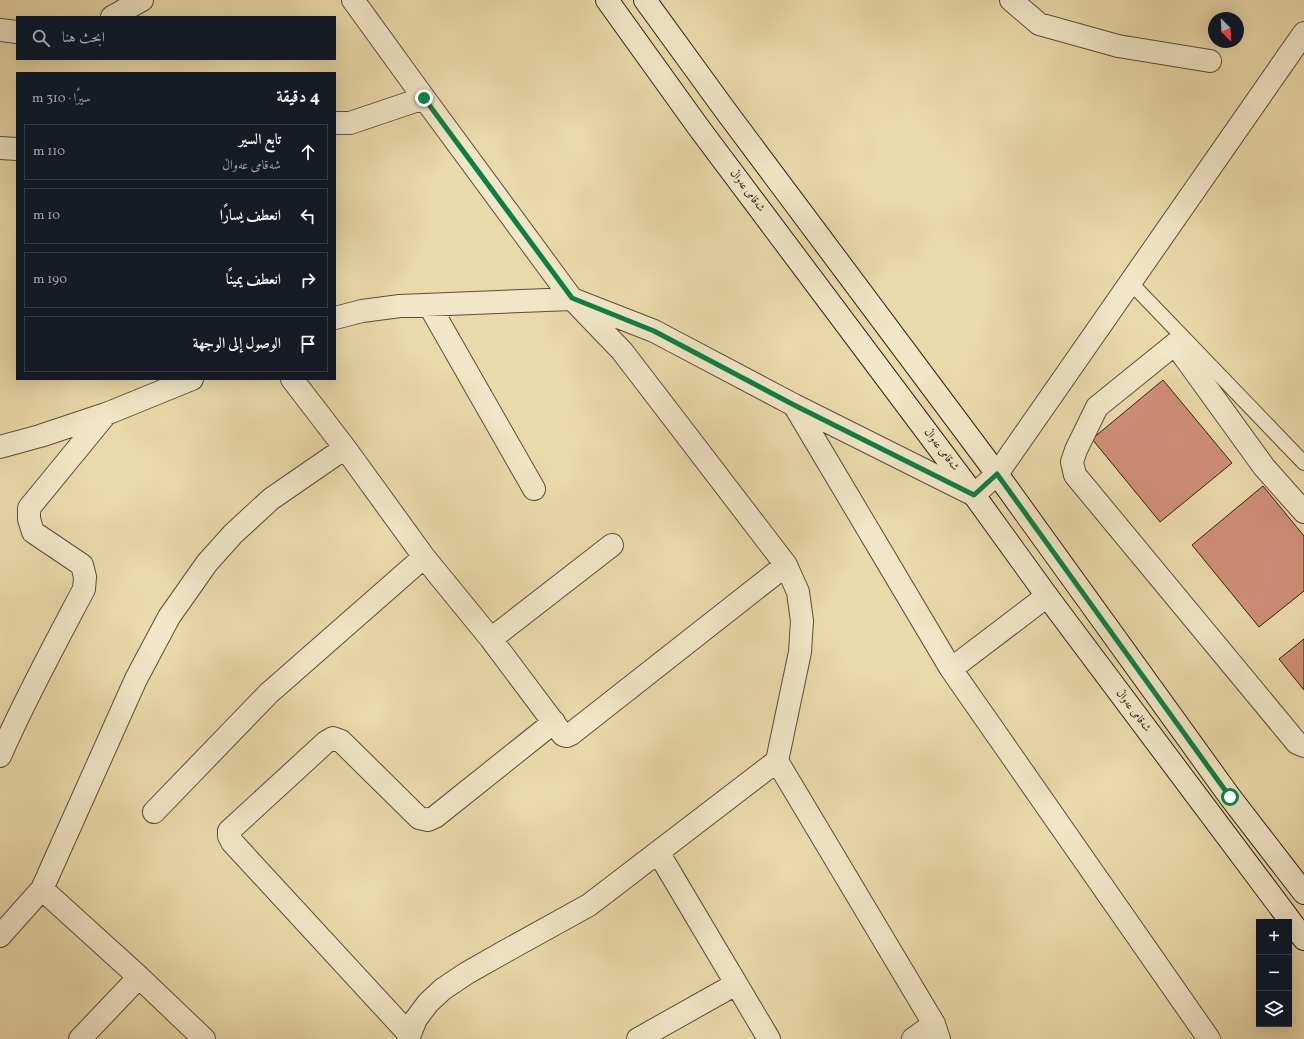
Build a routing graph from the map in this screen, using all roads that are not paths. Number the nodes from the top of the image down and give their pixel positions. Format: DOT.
graph roads {
  1 [pos="142,0"];
  2 [pos="353,0"];
  3 [pos="607,0"];
  4 [pos="645,0"];
  5 [pos="1011,0"];
  6 [pos="114,16"];
  7 [pos="0,30"];
  8 [pos="16,32"];
  9 [pos="1304,33"];
  10 [pos="1210,61"];
  11 [pos="424,98"];
  12 [pos="336,123"];
  13 [pos="0,148"];
  14 [pos="16,149"];
  15 [pos="1130,282"];
  16 [pos="572,298"];
  17 [pos="429,305"];
  18 [pos="336,318"];
  19 [pos="654,331"];
  20 [pos="622,351"];
  21 [pos="190,380"];
  22 [pos="293,380"];
  23 [pos="794,405"];
  24 [pos="106,414"];
  25 [pos="0,447"];
  26 [pos="346,448"];
  27 [pos="1304,463"];
  28 [pos="997,474"];
  29 [pos="534,489"];
  30 [pos="974,495"];
  31 [pos="1304,512"];
  32 [pos="612,545"];
  33 [pos="424,557"];
  34 [pos="786,565"];
  35 [pos="1048,596"];
  36 [pos="491,639"];
  37 [pos="951,669"];
  38 [pos="554,722"];
  39 [pos="1304,746"];
  40 [pos="0,756"];
  41 [pos="777,761"];
  42 [pos="154,812"];
  43 [pos="658,852"];
  44 [pos="42,889"];
  45 [pos="1304,893"];
  46 [pos="0,936"];
  47 [pos="1304,939"];
  48 [pos="139,977"];
  49 [pos="736,984"];
  50 [pos="937,1032"];
  51 [pos="408,1036"];
  52 [pos="80,1039"];
  53 [pos="204,1039"];
  54 [pos="638,1039"];
  55 [pos="769,1039"];
  56 [pos="913,1039"];
  57 [pos="1209,1039"];
  1 -- 6 [label="street"];
  2 -- 11 [label="street"];
  3 -- 30 [label="street, شەقامی عەواڵ"];
  4 -- 28 [label="street"];
  5 -- 10 [label="street"];
  7 -- 8 [label="street"];
  9 -- 15 [label="street"];
  11 -- 12 [label="street"];
  11 -- 16 [label="street"];
  13 -- 14 [label="street"];
  15 -- 27 [label="lane"];
  15 -- 28 [label="street"];
  16 -- 17 [label="street"];
  16 -- 19 [label="street"];
  16 -- 20 [label="street"];
  17 -- 18 [label="street"];
  17 -- 29 [label="street"];
  19 -- 20 [label="street"];
  19 -- 23 [label="street"];
  20 -- 34 [label="street"];
  21 -- 24 [label="street"];
  22 -- 26 [label="street"];
  23 -- 30 [label="street"];
  23 -- 37 [label="street"];
  24 -- 25 [label="street"];
  24 -- 40 [label="street"];
  26 -- 33 [label="street"];
  26 -- 44 [label="street"];
  28 -- 30 [label="street"];
  28 -- 45 [label="street"];
  30 -- 35 [label="street, شەقامی عەواڵ"];
  31 -- 39 [label="street"];
  32 -- 36 [label="street"];
  33 -- 36 [label="street"];
  33 -- 42 [label="street"];
  34 -- 38 [label="street"];
  34 -- 41 [label="street"];
  35 -- 37 [label="street"];
  35 -- 47 [label="street, شەقامی عەواڵ"];
  36 -- 38 [label="street"];
  37 -- 57 [label="street"];
  38 -- 51 [label="street"];
  41 -- 43 [label="street"];
  41 -- 50 [label="street"];
  43 -- 49 [label="street"];
  43 -- 51 [label="street"];
  44 -- 46 [label="street"];
  44 -- 48 [label="street"];
  48 -- 52 [label="street"];
  48 -- 53 [label="street"];
  49 -- 54 [label="street"];
  49 -- 55 [label="street"];
  50 -- 56 [label="street"];
}
